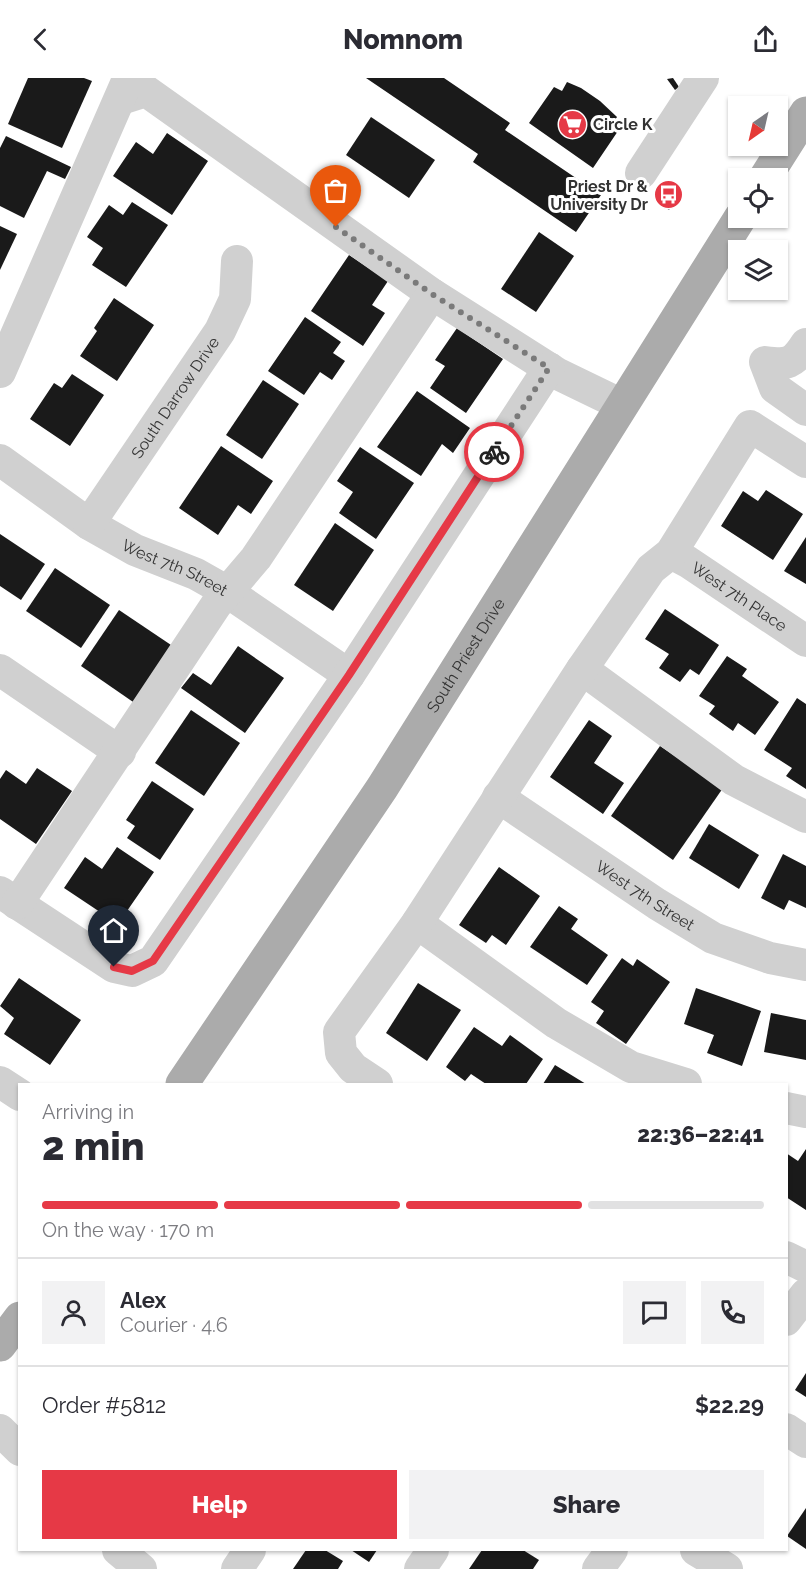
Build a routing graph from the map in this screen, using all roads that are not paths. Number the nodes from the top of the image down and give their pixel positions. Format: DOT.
graph roads {
  1 [pos="703,78"];
  2 [pos="125,88"];
  3 [pos="806,113"];
  4 [pos="771,168"];
  5 [pos="641,173"];
  6 [pos="734,228"];
  7 [pos="237,261"];
  8 [pos="432,294"];
  9 [pos="806,344"];
  10 [pos="549,368"];
  11 [pos="0,372"];
  12 [pos="775,388"];
  13 [pos="622,405"];
  14 [pos="806,410"];
  15 [pos="806,424"];
  16 [pos="0,460"];
  17 [pos="806,462"];
  18 [pos="89,524"];
  19 [pos="671,553"];
  20 [pos="226,591"];
  21 [pos="806,642"];
  22 [pos="582,669"];
  23 [pos="0,670"];
  24 [pos="349,675"];
  25 [pos="120,752"];
  26 [pos="498,797"];
  27 [pos="806,817"];
  28 [pos="9,898"];
  29 [pos="417,922"];
  30 [pos="806,964"];
  31 [pos="0,1082"];
  32 [pos="183,1083"];
  33 [pos="376,1083"];
  34 [pos="683,1083"];
  35 [pos="18,1094"];
  36 [pos="788,1108"];
  37 [pos="806,1112"];
  38 [pos="788,1258"];
  39 [pos="806,1267"];
  40 [pos="806,1293"];
  41 [pos="788,1317"];
  42 [pos="18,1321"];
  43 [pos="0,1345"];
  44 [pos="0,1430"];
  45 [pos="788,1431"];
  46 [pos="806,1442"];
  47 [pos="18,1448"];
  48 [pos="249,1551"];
  49 [pos="432,1551"];
  50 [pos="611,1551"];
  51 [pos="698,1551"];
  52 [pos="237,1569"];
  53 [pos="420,1569"];
  54 [pos="598,1569"];
  55 [pos="728,1569"];
  1 -- 5 [label="street"];
  2 -- 8 [label="street"];
  2 -- 11 [label="street"];
  3 -- 4 [label="main road"];
  6 -- 13 [label="main road, South Priest Drive"];
  7 -- 18 [label="street, South Darrow Drive"];
  8 -- 10 [label="street"];
  8 -- 20 [label="street"];
  9 -- 12 [label="street"];
  10 -- 13 [label="street"];
  10 -- 24 [label="street"];
  12 -- 14 [label="street"];
  12 -- 15 [label="street"];
  13 -- 32 [label="main road, South Priest Drive"];
  16 -- 18 [label="street, West 7th Street"];
  17 -- 19 [label="street"];
  18 -- 20 [label="street, West 7th Street"];
  19 -- 21 [label="street, West 7th Place"];
  19 -- 22 [label="street"];
  20 -- 24 [label="street, West 7th Street"];
  20 -- 25 [label="street"];
  22 -- 26 [label="street"];
  22 -- 27 [label="street"];
  23 -- 25 [label="street"];
  24 -- 28 [label="street"];
  25 -- 28 [label="street"];
  26 -- 29 [label="street"];
  26 -- 30 [label="street, West 7th Street"];
  29 -- 33 [label="street"];
  29 -- 34 [label="street"];
  31 -- 35 [label="street"];
  36 -- 37 [label="street"];
  38 -- 39 [label="street"];
  40 -- 41 [label="street"];
  42 -- 43 [label="main road"];
  44 -- 47 [label="street"];
  45 -- 46 [label="street"];
  48 -- 52 [label="street"];
  49 -- 53 [label="street"];
  50 -- 54 [label="street"];
  51 -- 55 [label="street"];
}
